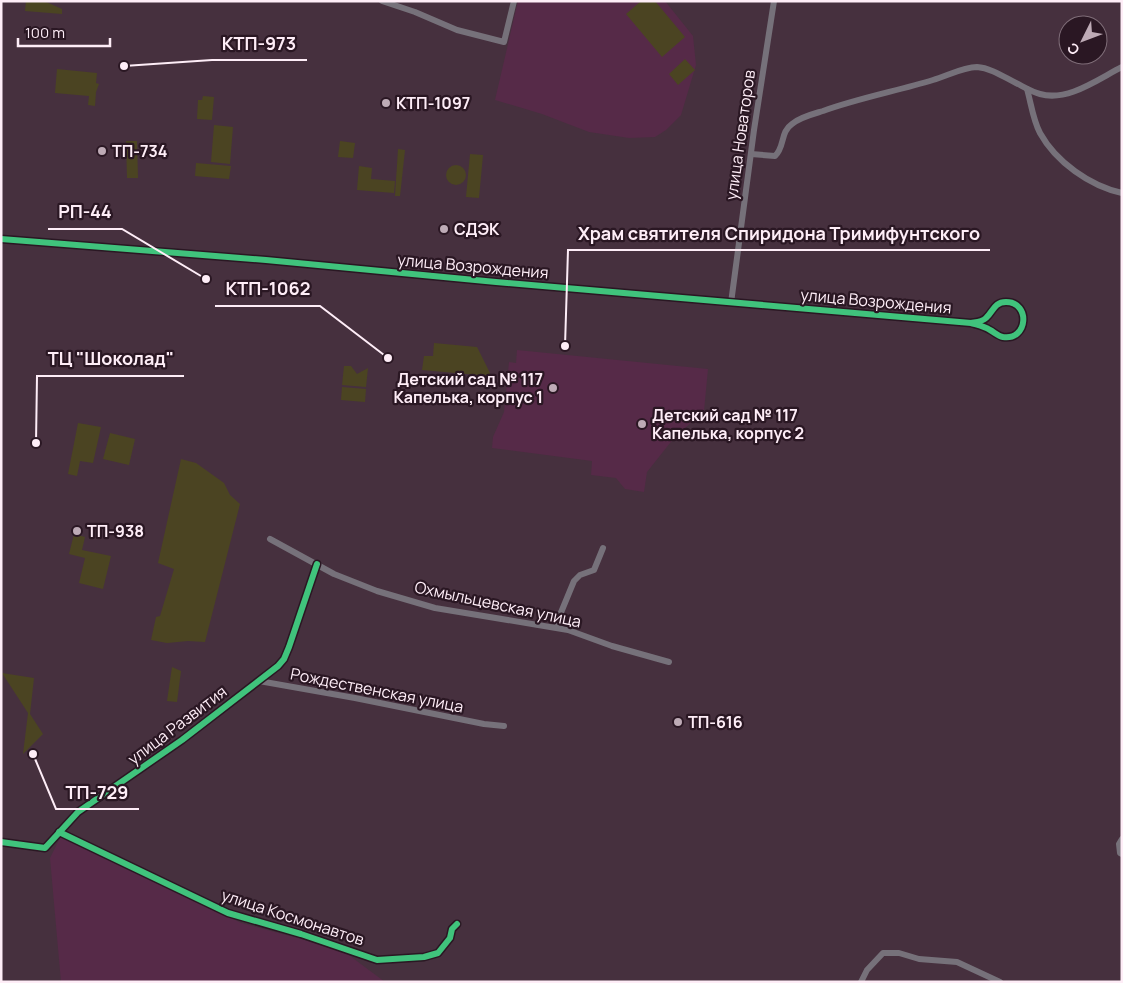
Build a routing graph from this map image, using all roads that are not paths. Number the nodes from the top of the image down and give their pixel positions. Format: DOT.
graph roads {
  1 [pos="382,1"];
  2 [pos="514,1"];
  3 [pos="774,1"];
  4 [pos="1122,67"];
  5 [pos="1027,89"];
  6 [pos="751,154"];
  7 [pos="1122,193"];
  8 [pos="1,239"];
  9 [pos="731,303"];
  10 [pos="972,323"];
  11 [pos="270,539"];
  12 [pos="603,548"];
  13 [pos="317,564"];
  14 [pos="555,627"];
  15 [pos="669,662"];
  16 [pos="259,682"];
  17 [pos="504,726"];
  18 [pos="59,832"];
  19 [pos="1122,839"];
  20 [pos="1,842"];
  21 [pos="1122,854"];
  22 [pos="457,924"];
  23 [pos="861,982"];
  24 [pos="1000,982"];
  1 -- 2 [label="street"];
  3 -- 6 [label="street, улица Новаторов"];
  4 -- 5 [label="street"];
  5 -- 6 [label="street"];
  5 -- 7 [label="street"];
  6 -- 9 [label="street, улица Новаторов"];
  8 -- 9 [label="street, улица Возрождения"];
  9 -- 10 [label="street, улица Возрождения"];
  10 -- 10 [label="street, улица Возрождения"];
  11 -- 13 [label="street, Охмыльцевская улица"];
  12 -- 14 [label="street"];
  13 -- 14 [label="street, Охмыльцевская улица"];
  13 -- 16 [label="street, Рождественская улица"];
  14 -- 15 [label="street, Охмыльцевская улица"];
  16 -- 17 [label="street, Рождественская улица"];
  16 -- 18 [label="street, улица Развития"];
  18 -- 20 [label="street, улица Развития"];
  18 -- 22 [label="street, улица Космонавтов"];
  19 -- 21 [label="street"];
  23 -- 24 [label="street"];
}
